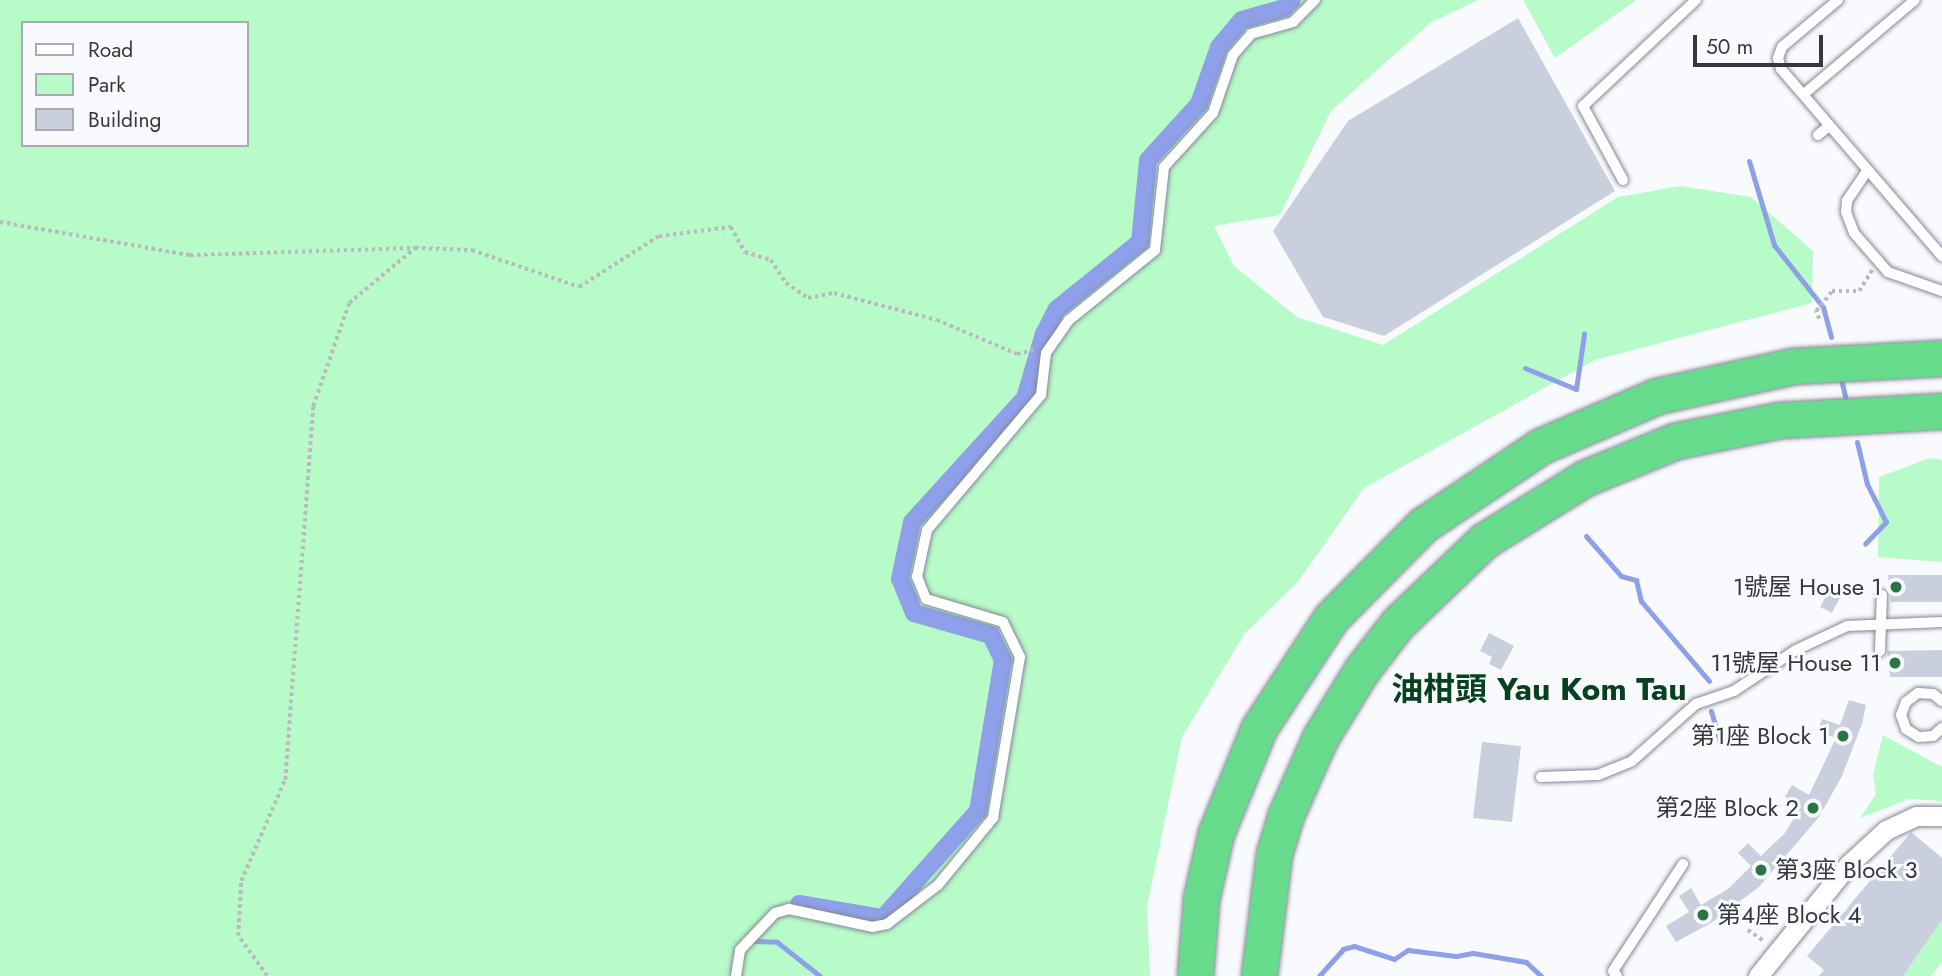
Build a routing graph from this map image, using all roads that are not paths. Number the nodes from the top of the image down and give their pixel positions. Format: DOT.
graph roads {
  1 [pos="1315,0"];
  2 [pos="1696,0"];
  3 [pos="1838,0"];
  4 [pos="1915,0"];
  5 [pos="1804,94"];
  6 [pos="1829,126"];
  7 [pos="1818,135"];
  8 [pos="1867,171"];
  9 [pos="1623,180"];
  10 [pos="1942,256"];
  11 [pos="1942,291"];
  12 [pos="1942,358"];
  13 [pos="1942,411"];
  14 [pos="1882,595"];
  15 [pos="1882,621"];
  16 [pos="1942,622"];
  17 [pos="1880,651"];
  18 [pos="1941,699"];
  19 [pos="1939,732"];
  20 [pos="1942,744"];
  21 [pos="1541,777"];
  22 [pos="1942,816"];
  23 [pos="1683,863"];
  24 [pos="736,976"];
  25 [pos="1195,976"];
  26 [pos="1259,976"];
  27 [pos="1617,976"];
  28 [pos="1758,976"];
  1 -- 24 [label="lane"];
  2 -- 9 [label="lane"];
  3 -- 5 [label="lane"];
  4 -- 5 [label="lane"];
  5 -- 6 [label="lane"];
  6 -- 7 [label="lane"];
  6 -- 8 [label="lane"];
  8 -- 10 [label="lane"];
  8 -- 11 [label="lane"];
  12 -- 25 [label="highway"];
  13 -- 26 [label="highway"];
  14 -- 15 [label="lane"];
  15 -- 16 [label="lane"];
  15 -- 17 [label="lane"];
  15 -- 21 [label="lane"];
  18 -- 19 [label="lane"];
  19 -- 20 [label="lane"];
  22 -- 28 [label="street"];
  23 -- 27 [label="lane"];
}
